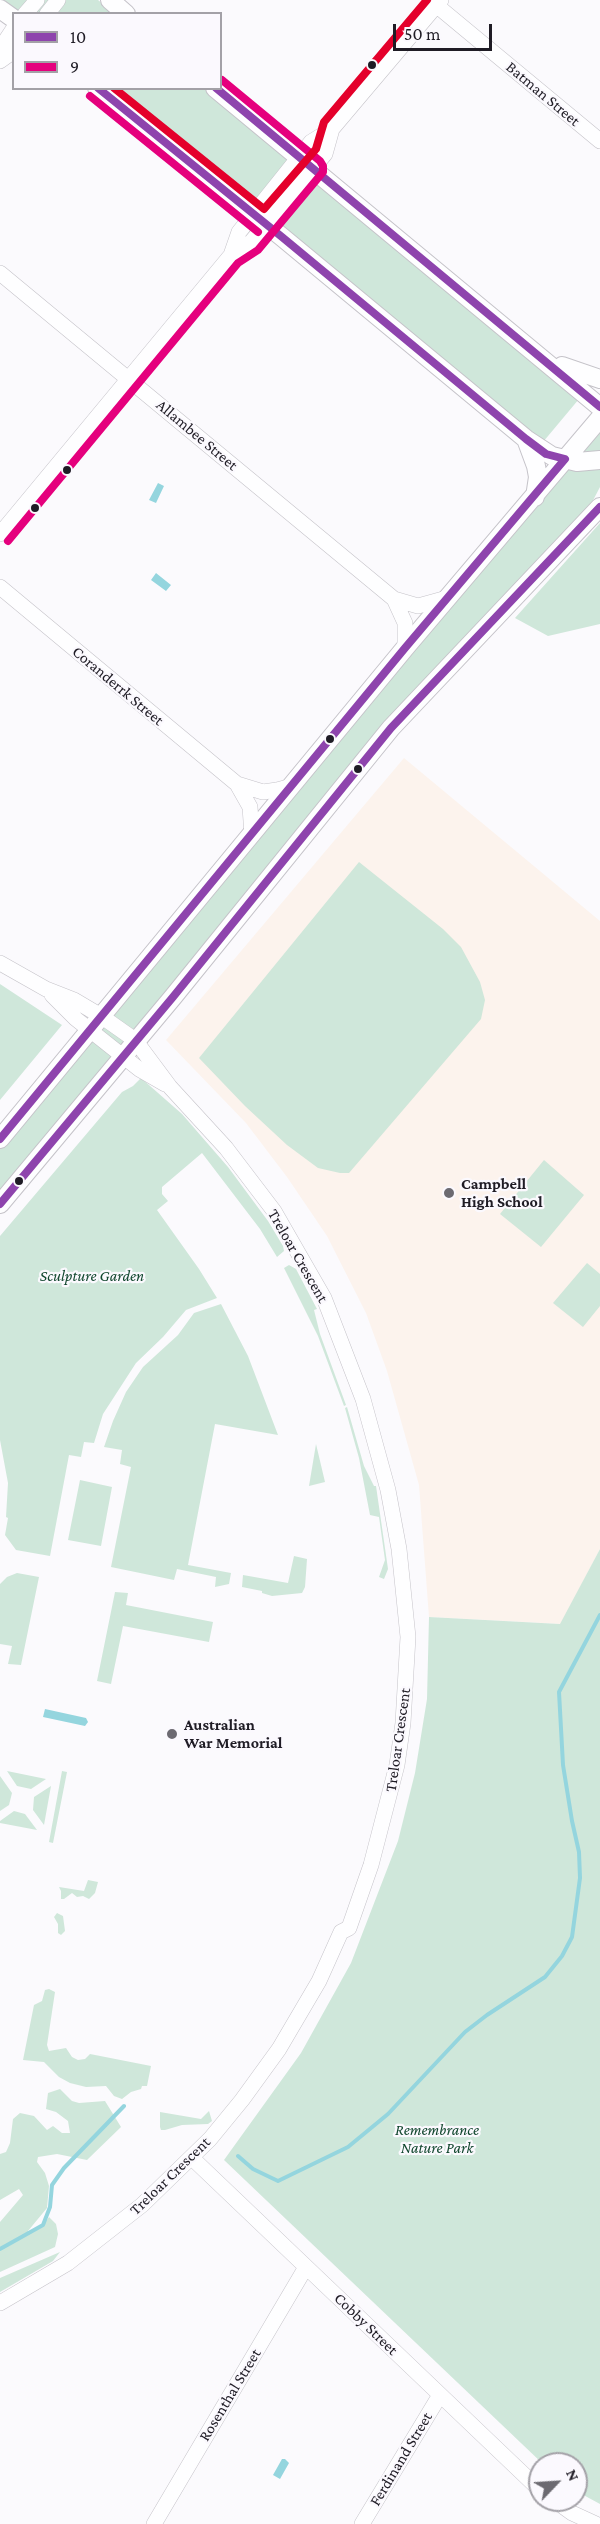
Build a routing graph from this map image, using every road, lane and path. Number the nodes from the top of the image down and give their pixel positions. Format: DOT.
graph roads {
  1 [pos="37,0"];
  2 [pos="58,0"];
  3 [pos="110,0"];
  4 [pos="436,2"];
  5 [pos="0,9"];
  6 [pos="27,12"];
  7 [pos="49,12"];
  8 [pos="124,12"];
  9 [pos="12,18"];
  10 [pos="12,31"];
  11 [pos="0,49"];
  12 [pos="99,90"];
  13 [pos="218,90"];
  14 [pos="600,141"];
  15 [pos="306,162"];
  16 [pos="259,219"];
  17 [pos="0,273"];
  18 [pos="544,358"];
  19 [pos="128,379"];
  20 [pos="600,379"];
  21 [pos="600,407"];
  22 [pos="600,418"];
  23 [pos="526,439"];
  24 [pos="565,459"];
  25 [pos="600,460"];
  26 [pos="535,496"];
  27 [pos="600,507"];
  28 [pos="0,534"];
  29 [pos="0,587"];
  30 [pos="447,598"];
  31 [pos="394,599"];
  32 [pos="405,648"];
  33 [pos="237,784"];
  34 [pos="292,786"];
  35 [pos="252,835"];
  36 [pos="0,963"];
  37 [pos="95,1023"];
  38 [pos="135,1040"];
  39 [pos="122,1056"];
  40 [pos="170,1087"];
  41 [pos="0,1139"];
  42 [pos="0,1204"];
  43 [pos="192,2158"];
  44 [pos="306,2267"];
  45 [pos="0,2303"];
  46 [pos="440,2395"];
  47 [pos="528,2479"];
  48 [pos="571,2512"];
  49 [pos="153,2524"];
  50 [pos="362,2524"];
  51 [pos="596,2524"];
  1 -- 6 [label="street"];
  2 -- 7 [label="street"];
  3 -- 8 [label="main road"];
  4 -- 14 [label="street, Batman Street"];
  4 -- 15 [label="street"];
  5 -- 9 [label="main road"];
  10 -- 11 [label="street"];
  12 -- 16 [label="main road"];
  13 -- 15 [label="main road"];
  15 -- 16 [label="street"];
  15 -- 18 [label="main road"];
  16 -- 19 [label="street"];
  16 -- 23 [label="main road"];
  17 -- 19 [label="street, Allambee Street"];
  18 -- 20 [label="main road"];
  18 -- 21 [label="main road"];
  19 -- 28 [label="street"];
  19 -- 31 [label="street, Allambee Street"];
  22 -- 24 [label="main road"];
  23 -- 24 [label="main road"];
  23 -- 26 [label="main road"];
  24 -- 25 [label="main road"];
  24 -- 26 [label="main road"];
  26 -- 30 [label="main road"];
  27 -- 38 [label="main road"];
  29 -- 33 [label="street, Coranderrk Street"];
  30 -- 31 [label="street, Allambee Street"];
  30 -- 32 [label="main road"];
  31 -- 32 [label="street, Allambee Street"];
  32 -- 34 [label="main road"];
  33 -- 34 [label="street, Coranderrk Street"];
  33 -- 35 [label="street, Coranderrk Street"];
  34 -- 35 [label="main road"];
  35 -- 37 [label="main road"];
  36 -- 37 [label="street"];
  37 -- 38 [label="street, Treloar Crescent"];
  37 -- 39 [label="street, Treloar Crescent"];
  37 -- 41 [label="main road"];
  38 -- 39 [label="main road"];
  38 -- 40 [label="street, Treloar Crescent"];
  39 -- 40 [label="street, Treloar Crescent"];
  39 -- 42 [label="main road"];
  40 -- 43 [label="street, Treloar Crescent"];
  43 -- 44 [label="street, Cobby Street"];
  43 -- 45 [label="street, Treloar Crescent"];
  44 -- 46 [label="street, Cobby Street"];
  44 -- 49 [label="street, Rosenthal Street"];
  46 -- 47 [label="street, Cobby Street"];
  46 -- 50 [label="street, Ferdinand Street"];
  48 -- 51 [label="street"];
}
